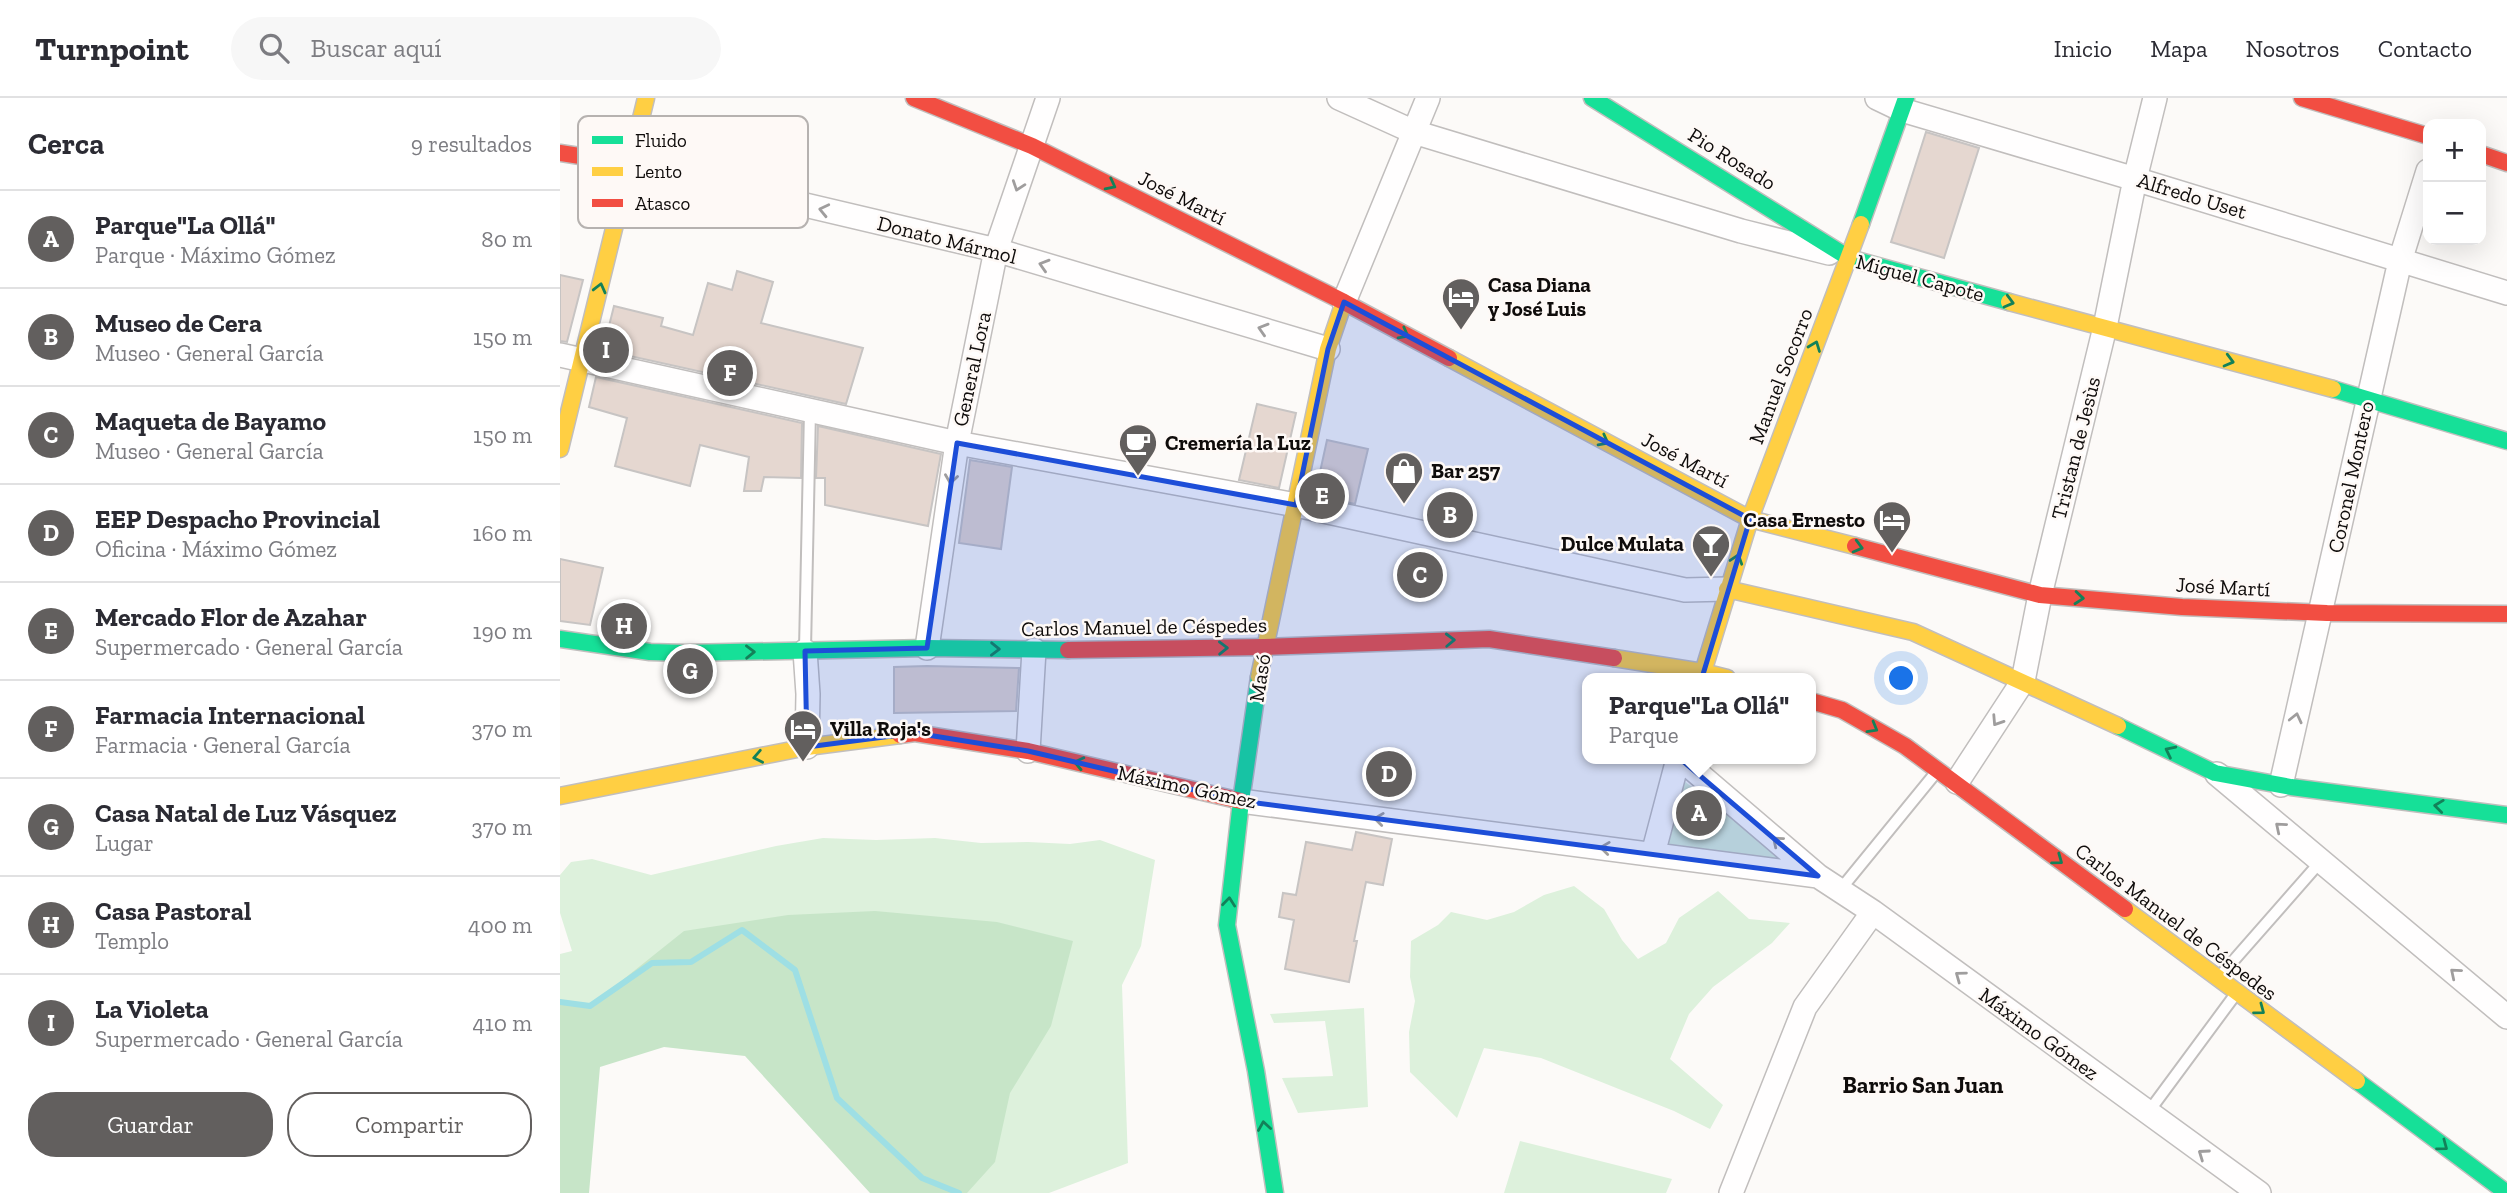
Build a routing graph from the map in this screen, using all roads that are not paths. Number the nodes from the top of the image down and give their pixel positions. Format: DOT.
graph roads {
  1 [pos="646,98"];
  2 [pos="914,98"];
  3 [pos="1048,98"];
  4 [pos="1339,98"];
  5 [pos="1428,98"];
  6 [pos="1592,98"];
  7 [pos="1877,98"];
  8 [pos="2155,98"];
  9 [pos="2302,98"];
  10 [pos="1904,104"];
  11 [pos="642,116"];
  12 [pos="1414,132"];
  13 [pos="2423,134"];
  14 [pos="1032,146"];
  15 [pos="560,152"];
  16 [pos="578,155"];
  17 [pos="2486,156"];
  18 [pos="2507,163"];
  19 [pos="2135,179"];
  20 [pos="2425,182"];
  21 [pos="808,206"];
  22 [pos="615,228"];
  23 [pos="996,250"];
  24 [pos="1849,258"];
  25 [pos="2400,261"];
  26 [pos="2507,293"];
  27 [pos="1344,302"];
  28 [pos="2105,327"];
  29 [pos="1328,349"];
  30 [pos="560,355"];
  31 [pos="583,359"];
  32 [pos="2368,398"];
  33 [pos="810,411"];
  34 [pos="2507,441"];
  35 [pos="957,443"];
  36 [pos="560,449"];
  37 [pos="1296,505"];
  38 [pos="1750,519"];
  39 [pos="1727,589"];
  40 [pos="2040,595"];
  41 [pos="2321,613"];
  42 [pos="2507,614"];
  43 [pos="560,639"];
  44 [pos="927,648"];
  45 [pos="1264,648"];
  46 [pos="1034,650"];
  47 [pos="805,651"];
  48 [pos="1690,673"];
  49 [pos="1703,673"];
  50 [pos="2023,681"];
  51 [pos="1816,702"];
  52 [pos="807,747"];
  53 [pos="1028,751"];
  54 [pos="1678,764"];
  55 [pos="1685,764"];
  56 [pos="2215,773"];
  57 [pos="1948,776"];
  58 [pos="2281,785"];
  59 [pos="560,796"];
  60 [pos="1241,801"];
  61 [pos="2507,815"];
  62 [pos="1653,854"];
  63 [pos="2320,861"];
  64 [pos="1818,876"];
  65 [pos="1840,890"];
  66 [pos="1872,912"];
  67 [pos="2218,979"];
  68 [pos="2237,993"];
  69 [pos="2507,1017"];
  70 [pos="2147,1114"];
  71 [pos="1275,1193"];
  72 [pos="1731,1193"];
  73 [pos="2259,1193"];
  74 [pos="2507,1193"];
  1 -- 11 [label="street"];
  2 -- 14 [label="street, José Martí"];
  3 -- 14 [label="street, General Lora"];
  4 -- 12 [label="street, Miguel Capote"];
  5 -- 12 [label="street, Masó"];
  6 -- 24 [label="street, Pio Rosado"];
  7 -- 10 [label="street, Alfredo Uset"];
  8 -- 19 [label="street, Tristan de Jesùs"];
  9 -- 13 [label="street"];
  10 -- 19 [label="street, Alfredo Uset"];
  10 -- 24 [label="street, Manuel Socorro"];
  12 -- 24 [label="street, Miguel Capote"];
  12 -- 27 [label="street, Masó"];
  14 -- 23 [label="street, General Lora, one-way"];
  14 -- 27 [label="street, José Martí, one-way"];
  15 -- 16 [label="street, Donato Mármol"];
  17 -- 18 [label="street"];
  19 -- 25 [label="street, Alfredo Uset"];
  19 -- 28 [label="street, Tristan de Jesùs"];
  20 -- 25 [label="street, Coronel Montero"];
  23 -- 21 [label="street, Donato Mármol, one-way"];
  31 -- 22 [label="street, one-way"];
  29 -- 23 [label="street, Donato Mármol, one-way"];
  23 -- 35 [label="street, General Lora"];
  24 -- 28 [label="street, Miguel Capote, one-way"];
  38 -- 24 [label="street, Manuel Socorro, one-way"];
  25 -- 26 [label="street, Alfredo Uset"];
  25 -- 32 [label="street, Coronel Montero"];
  27 -- 29 [label="street, Masó"];
  27 -- 38 [label="street, José Martí, one-way"];
  28 -- 32 [label="street, Miguel Capote, one-way"];
  28 -- 40 [label="street, Tristan de Jesùs"];
  29 -- 37 [label="street, Masó"];
  30 -- 31 [label="street"];
  31 -- 33 [label="street"];
  31 -- 36 [label="street"];
  32 -- 34 [label="street, Miguel Capote"];
  32 -- 41 [label="street, Coronel Montero"];
  33 -- 35 [label="street"];
  33 -- 47 [label="lane"];
  35 -- 37 [label="street"];
  35 -- 44 [label="street, General Lora, one-way"];
  37 -- 39 [label="street"];
  37 -- 45 [label="street, Masó"];
  39 -- 38 [label="street, Manuel Socorro, one-way"];
  38 -- 40 [label="street, José Martí, one-way"];
  39 -- 49 [label="street, Manuel Socorro"];
  39 -- 50 [label="street"];
  40 -- 41 [label="street, José Martí, one-way"];
  40 -- 50 [label="street, Tristan de Jesùs"];
  41 -- 42 [label="street, José Martí"];
  58 -- 41 [label="street, Coronel Montero, one-way"];
  43 -- 47 [label="street, Carlos Manuel de Céspedes, one-way"];
  44 -- 46 [label="street, Carlos Manuel de Céspedes, one-way"];
  44 -- 47 [label="street, Carlos Manuel de Céspedes"];
  46 -- 45 [label="street, Carlos Manuel de Céspedes, one-way"];
  45 -- 48 [label="street, Carlos Manuel de Céspedes, one-way"];
  45 -- 60 [label="street, Masó"];
  46 -- 53 [label="street"];
  47 -- 52 [label="street"];
  56 -- 50 [label="street, one-way"];
  50 -- 57 [label="street, Tristan de Jesùs, one-way"];
  51 -- 57 [label="street, Carlos Manuel de Céspedes, one-way"];
  52 -- 53 [label="street, Máximo Gómez"];
  52 -- 59 [label="street, Máximo Gómez, one-way"];
  60 -- 53 [label="street, Máximo Gómez, one-way"];
  54 -- 62 [label="street"];
  64 -- 55 [label="street, Máximo Gómez, one-way"];
  56 -- 58 [label="street"];
  63 -- 56 [label="street, one-way"];
  57 -- 65 [label="lane, Tristan de Jesùs"];
  57 -- 67 [label="street, Carlos Manuel de Céspedes, one-way"];
  61 -- 58 [label="street, one-way"];
  62 -- 60 [label="street, Máximo Gómez, one-way"];
  71 -- 60 [label="street, Masó, one-way"];
  62 -- 64 [label="street, Máximo Gómez"];
  63 -- 67 [label="lane"];
  69 -- 63 [label="street, one-way"];
  64 -- 65 [label="street, Máximo Gómez"];
  65 -- 66 [label="street, Máximo Gómez"];
  70 -- 66 [label="street, Máximo Gómez, one-way"];
  66 -- 72 [label="street"];
  67 -- 68 [label="street, Carlos Manuel de Céspedes"];
  68 -- 70 [label="lane"];
  68 -- 74 [label="street, Carlos Manuel de Céspedes, one-way"];
  73 -- 70 [label="street, Máximo Gómez, one-way"];
}
